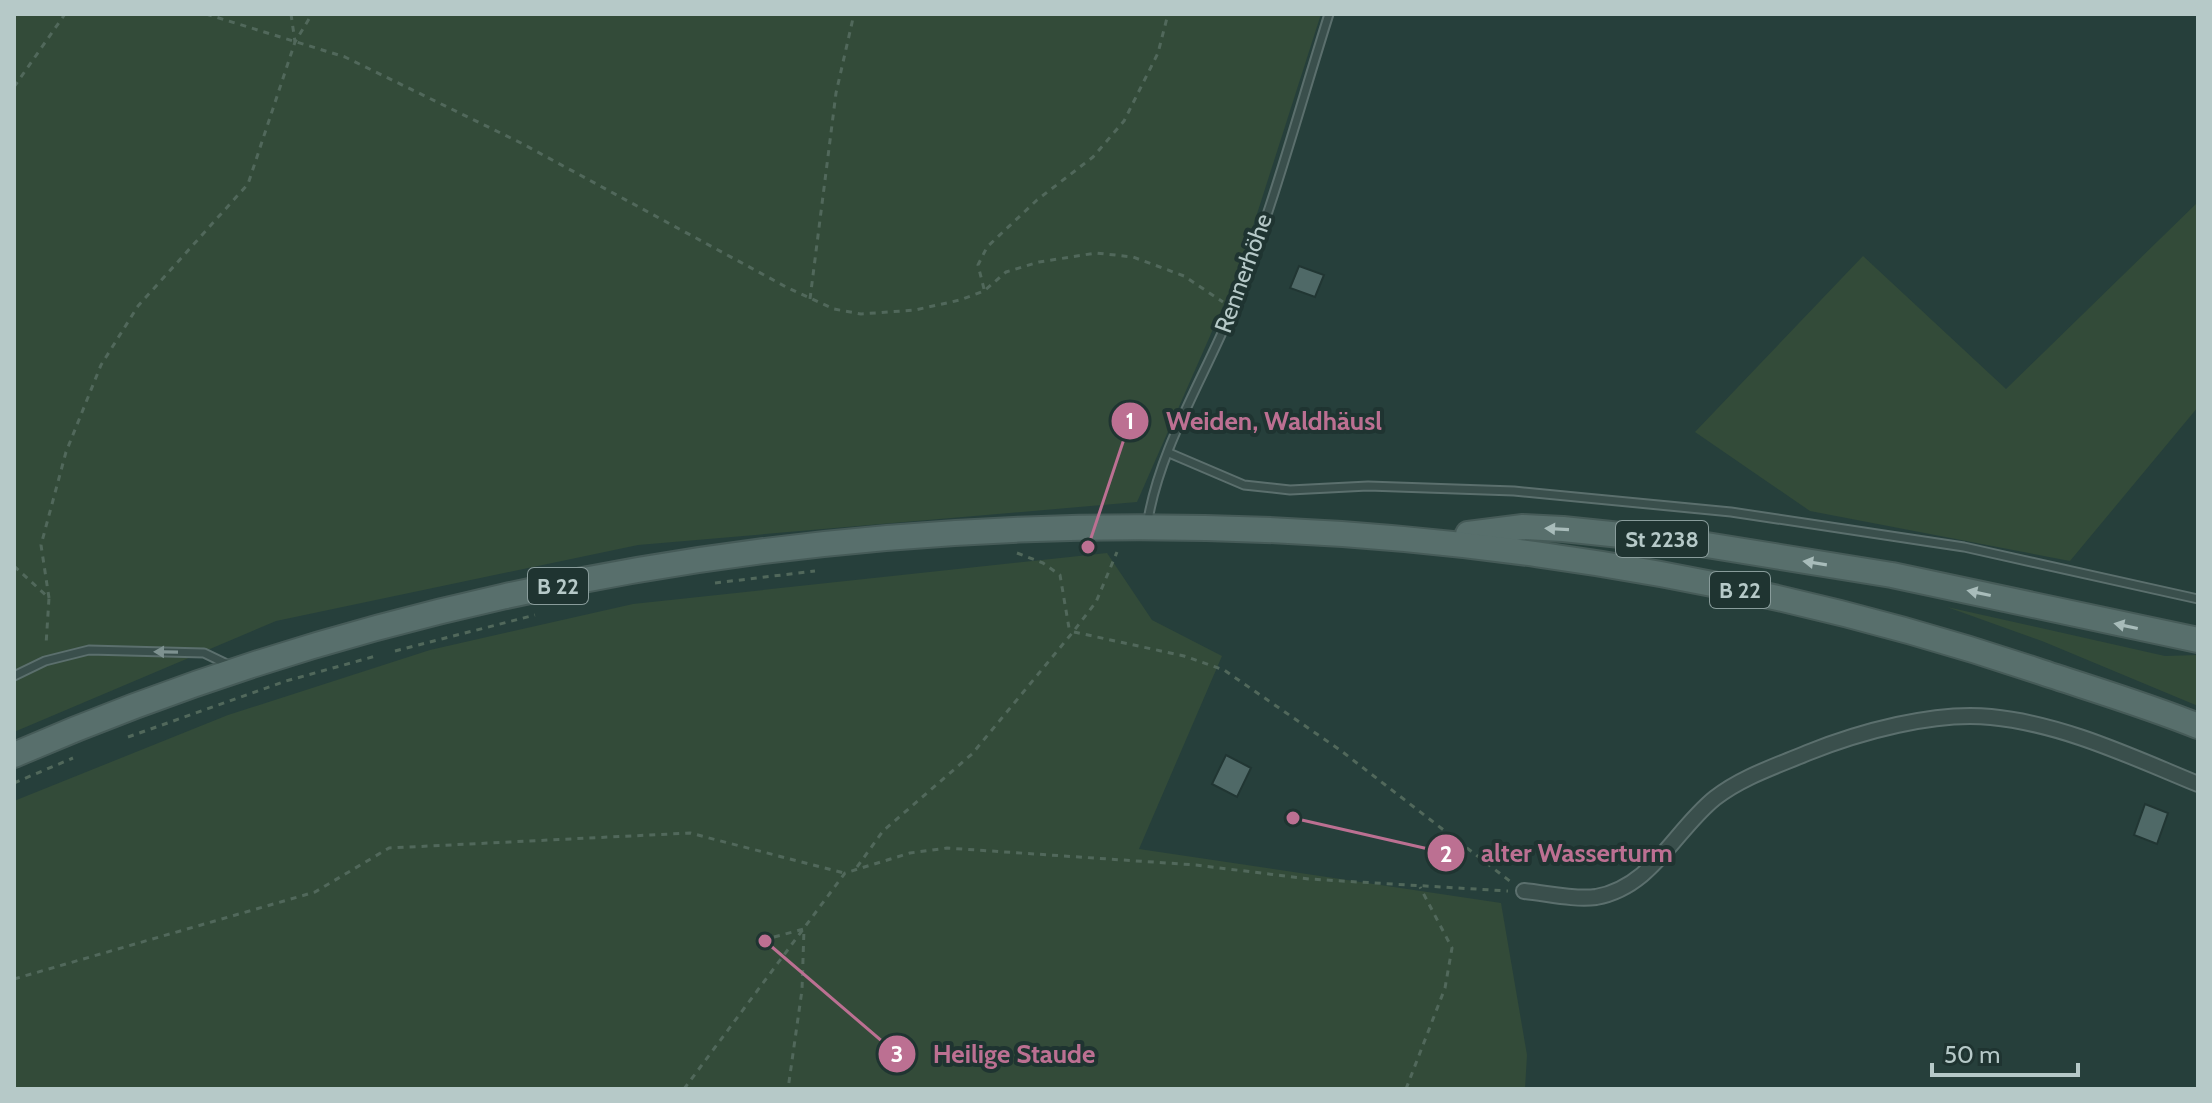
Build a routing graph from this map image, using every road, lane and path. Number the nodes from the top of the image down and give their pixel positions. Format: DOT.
graph roads {
  1 [pos="65,14"];
  2 [pos="206,14"];
  3 [pos="291,14"];
  4 [pos="312,14"];
  5 [pos="854,14"];
  6 [pos="1168,14"];
  7 [pos="1329,14"];
  8 [pos="295,42"];
  9 [pos="14,87"];
  10 [pos="984,291"];
  11 [pos="810,299"];
  12 [pos="1233,308"];
  13 [pos="1169,453"];
  14 [pos="1136,528"];
  15 [pos="1430,539"];
  16 [pos="1013,552"];
  17 [pos="14,566"];
  18 [pos="821,570"];
  19 [pos="710,584"];
  20 [pos="49,598"];
  21 [pos="2198,599"];
  22 [pos="547,612"];
  23 [pos="1073,632"];
  24 [pos="2198,640"];
  25 [pos="45,661"];
  26 [pos="240,670"];
  27 [pos="14,676"];
  28 [pos="2198,726"];
  29 [pos="121,740"];
  30 [pos="14,755"];
  31 [pos="78,756"];
  32 [pos="14,783"];
  33 [pos="2198,784"];
  34 [pos="857,867"];
  35 [pos="845,873"];
  36 [pos="1420,887"];
  37 [pos="1524,891"];
  38 [pos="804,929"];
  39 [pos="774,937"];
  40 [pos="14,979"];
  41 [pos="684,1089"];
  42 [pos="788,1089"];
  43 [pos="1406,1089"];
  1 -- 9 [label="path"];
  2 -- 8 [label="path"];
  3 -- 8 [label="path"];
  4 -- 8 [label="path"];
  5 -- 11 [label="path"];
  6 -- 10 [label="path"];
  7 -- 12 [label="lane, Rennerhöhe"];
  8 -- 11 [label="path"];
  8 -- 20 [label="path"];
  10 -- 11 [label="path"];
  10 -- 12 [label="path"];
  12 -- 13 [label="lane, Rennerhöhe"];
  13 -- 14 [label="lane, Rennerhöhe"];
  13 -- 21 [label="lane"];
  14 -- 15 [label="main road, B 22"];
  14 -- 23 [label="path"];
  14 -- 26 [label="main road, B 22"];
  24 -- 15 [label="main road, St 2238, one-way"];
  15 -- 28 [label="main road, B 22"];
  16 -- 23 [label="path"];
  17 -- 20 [label="path"];
  18 -- 19 [label="path"];
  20 -- 25 [label="path"];
  22 -- 29 [label="path"];
  23 -- 34 [label="path"];
  23 -- 37 [label="path"];
  26 -- 25 [label="lane, one-way"];
  25 -- 27 [label="lane"];
  26 -- 30 [label="main road, B 22"];
  31 -- 32 [label="path"];
  33 -- 37 [label="street"];
  34 -- 35 [label="path"];
  34 -- 36 [label="path"];
  35 -- 38 [label="path"];
  35 -- 40 [label="path"];
  36 -- 37 [label="path"];
  36 -- 43 [label="path"];
  38 -- 39 [label="path"];
  38 -- 41 [label="path"];
  38 -- 42 [label="path"];
}
